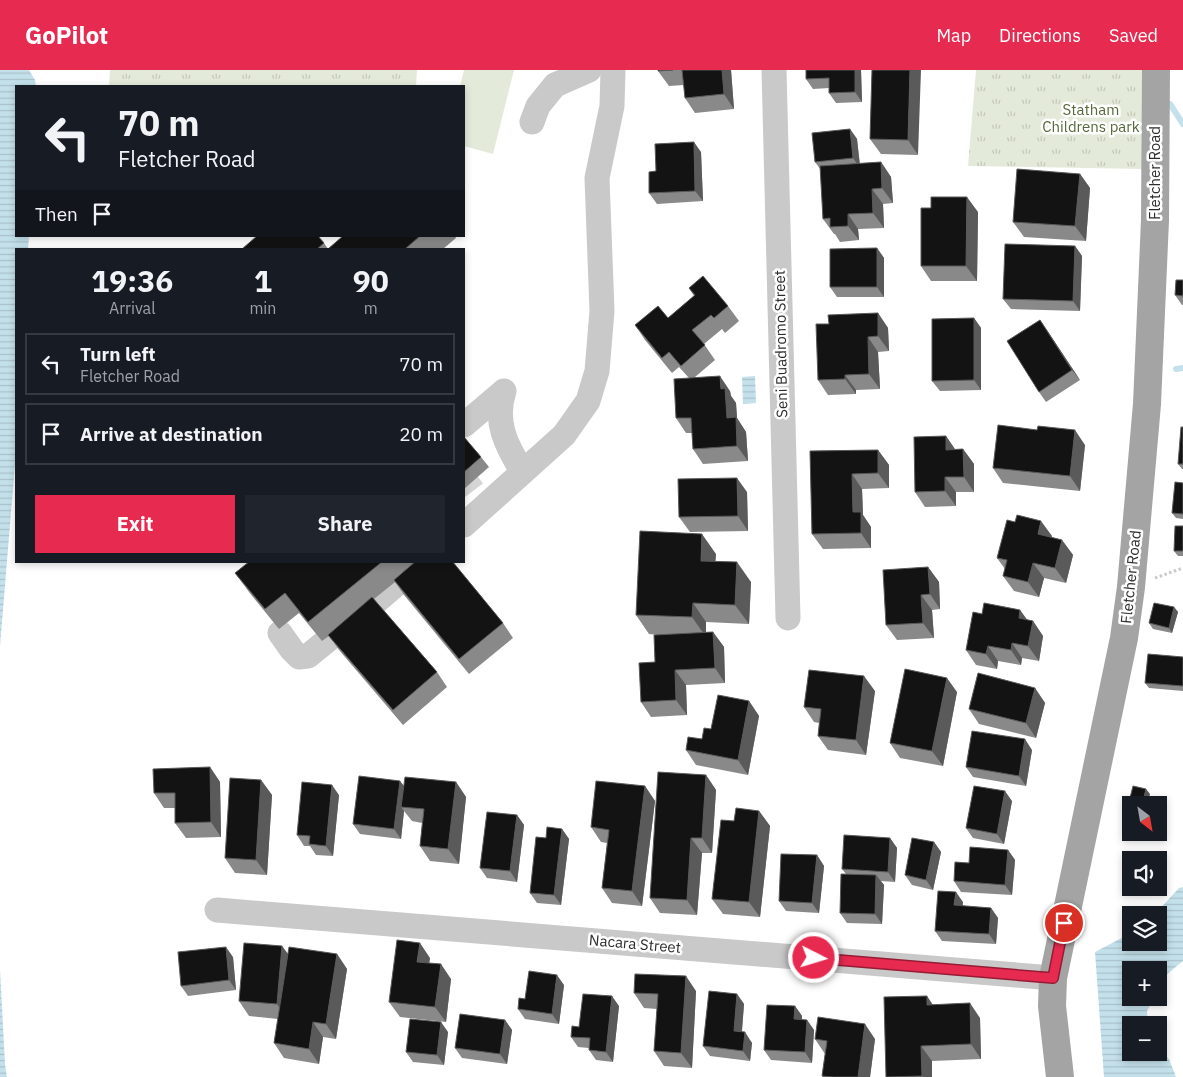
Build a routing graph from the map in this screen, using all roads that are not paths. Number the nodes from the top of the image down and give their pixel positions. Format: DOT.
graph roads {
  1 [pos="589,70"];
  2 [pos="614,70"];
  3 [pos="774,70"];
  4 [pos="1156,70"];
  5 [pos="532,122"];
  6 [pos="465,424"];
  7 [pos="522,471"];
  8 [pos="465,523"];
  9 [pos="406,576"];
  10 [pos="788,618"];
  11 [pos="280,633"];
  12 [pos="217,910"];
  13 [pos="1053,978"];
  14 [pos="1060,1077"];
  1 -- 5 [label="street"];
  2 -- 7 [label="street"];
  3 -- 10 [label="street, Seni Buadromo Street"];
  4 -- 13 [label="main road, Fletcher Road"];
  6 -- 7 [label="street"];
  7 -- 8 [label="street"];
  9 -- 11 [label="street"];
  12 -- 13 [label="street, Nacara Street"];
  13 -- 14 [label="main road, Fletcher Road"];
}
